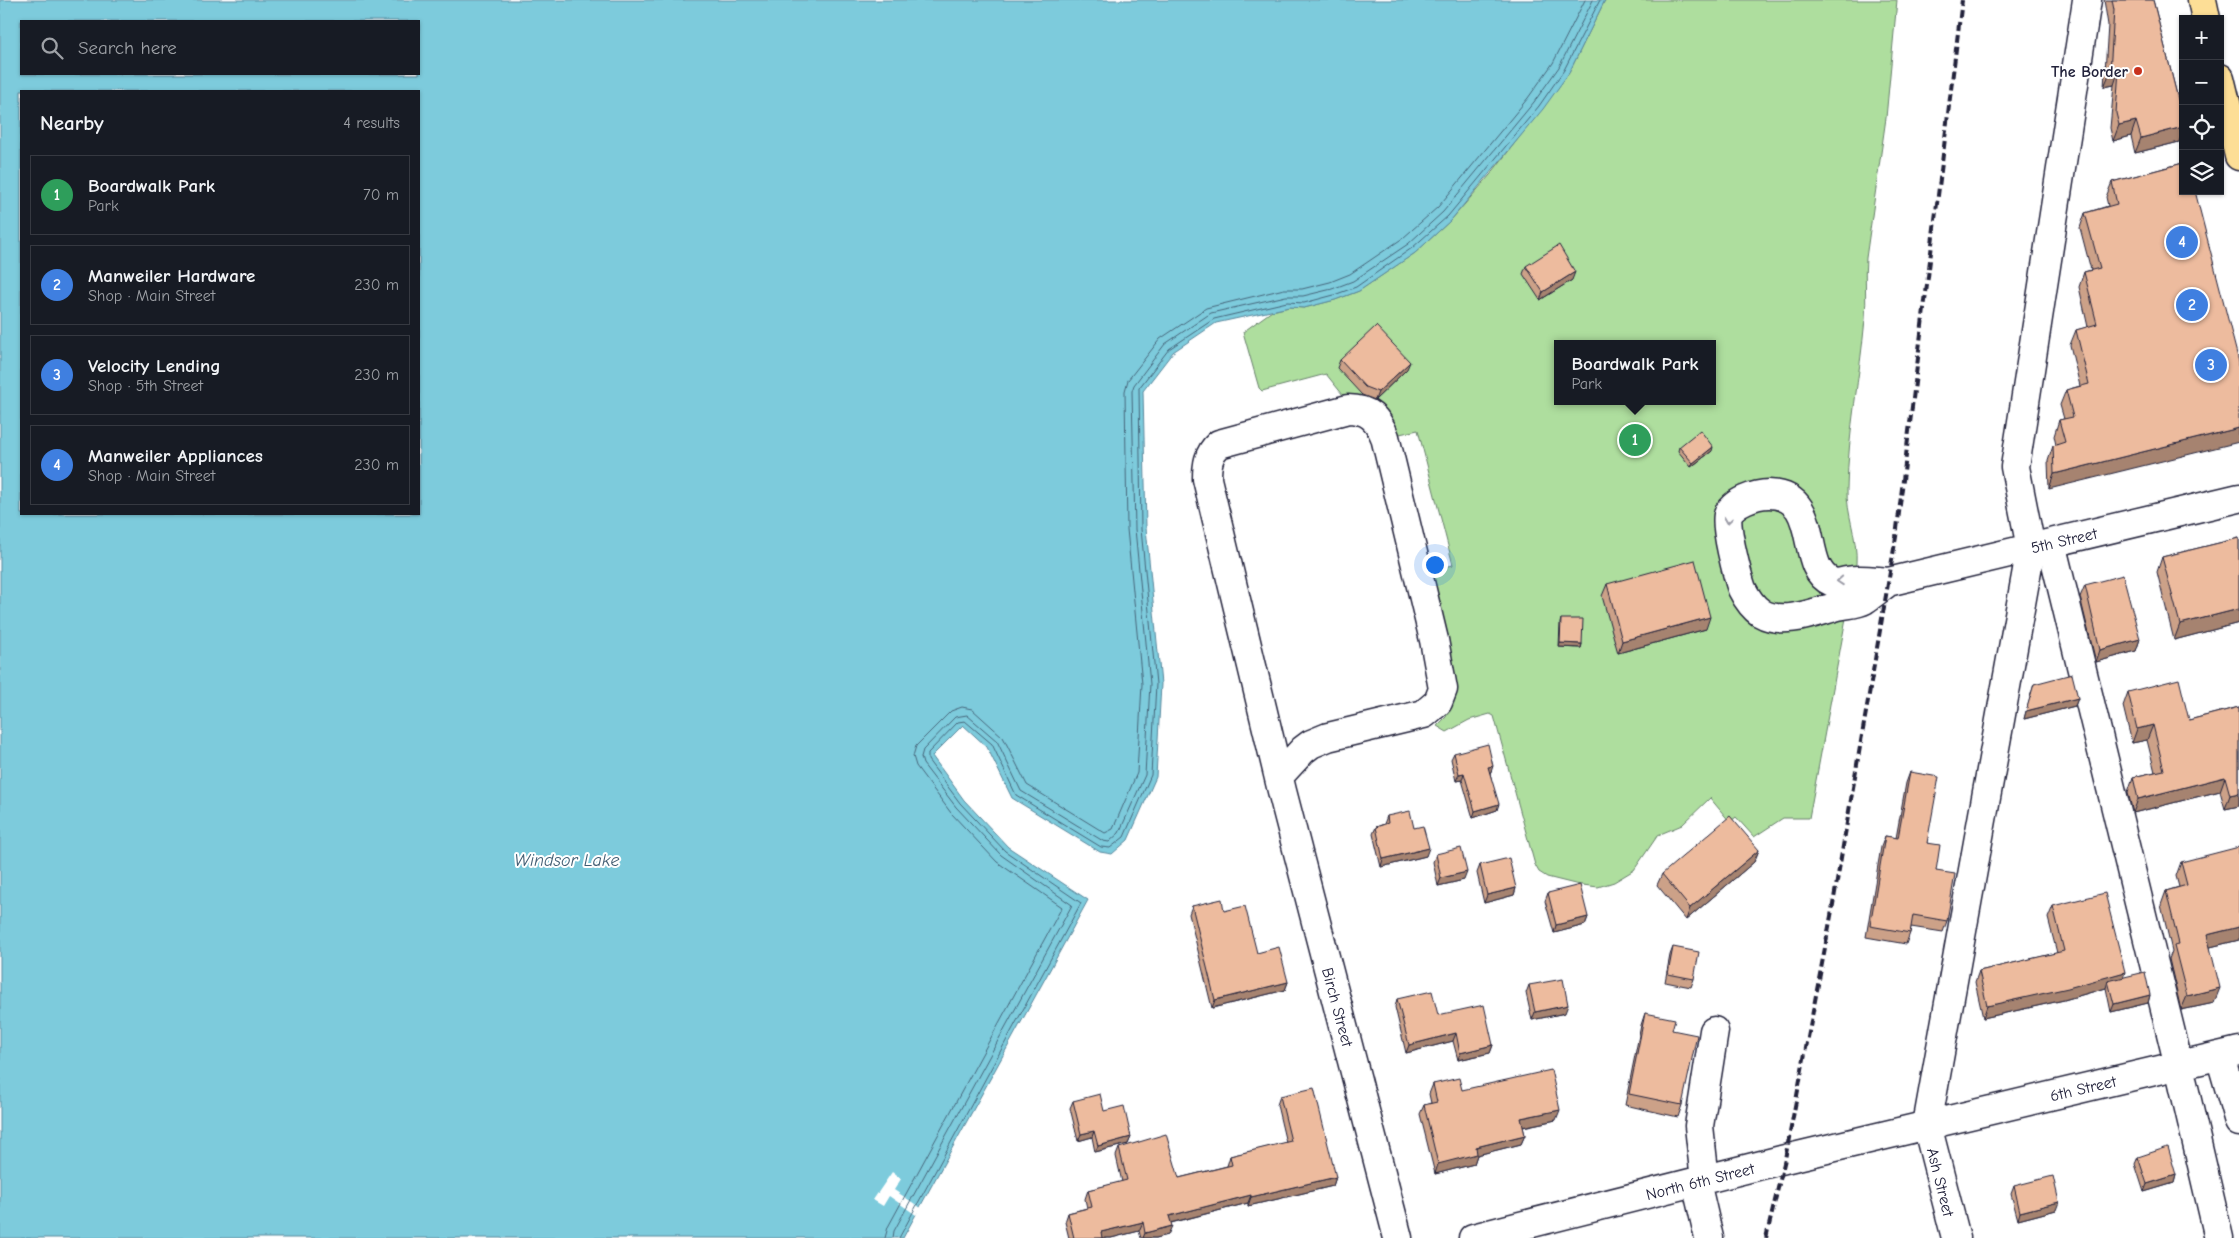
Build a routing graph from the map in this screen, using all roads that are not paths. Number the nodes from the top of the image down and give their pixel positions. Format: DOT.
graph roads {
  1 [pos="2087,0"];
  2 [pos="2202,0"];
  3 [pos="2205,15"];
  4 [pos="2224,94"];
  5 [pos="2239,156"];
  6 [pos="2239,498"];
  7 [pos="2041,545"];
  8 [pos="1888,582"];
  9 [pos="1279,776"];
  10 [pos="1714,1031"];
  11 [pos="2230,1054"];
  12 [pos="2179,1066"];
  13 [pos="2239,1122"];
  14 [pos="1927,1125"];
  15 [pos="1700,1181"];
  16 [pos="2225,1233"];
  17 [pos="1398,1238"];
  18 [pos="1473,1238"];
  19 [pos="1709,1238"];
  20 [pos="1956,1238"];
  1 -- 7 [label="street"];
  2 -- 3 [label="main road"];
  4 -- 5 [label="main road"];
  6 -- 7 [label="street, 5th Street"];
  7 -- 8 [label="street, 5th Street"];
  7 -- 12 [label="street"];
  7 -- 14 [label="street"];
  8 -- 8 [label="street, one-way"];
  9 -- 9 [label="street, Birch Street"];
  9 -- 17 [label="street, Birch Street"];
  10 -- 15 [label="street"];
  11 -- 12 [label="street, 6th Street"];
  11 -- 13 [label="street"];
  12 -- 14 [label="street, 6th Street"];
  12 -- 16 [label="street"];
  14 -- 15 [label="street, North 6th Street"];
  14 -- 20 [label="street, Ash Street"];
  15 -- 18 [label="street, North 6th Street"];
  15 -- 19 [label="street"];
}
